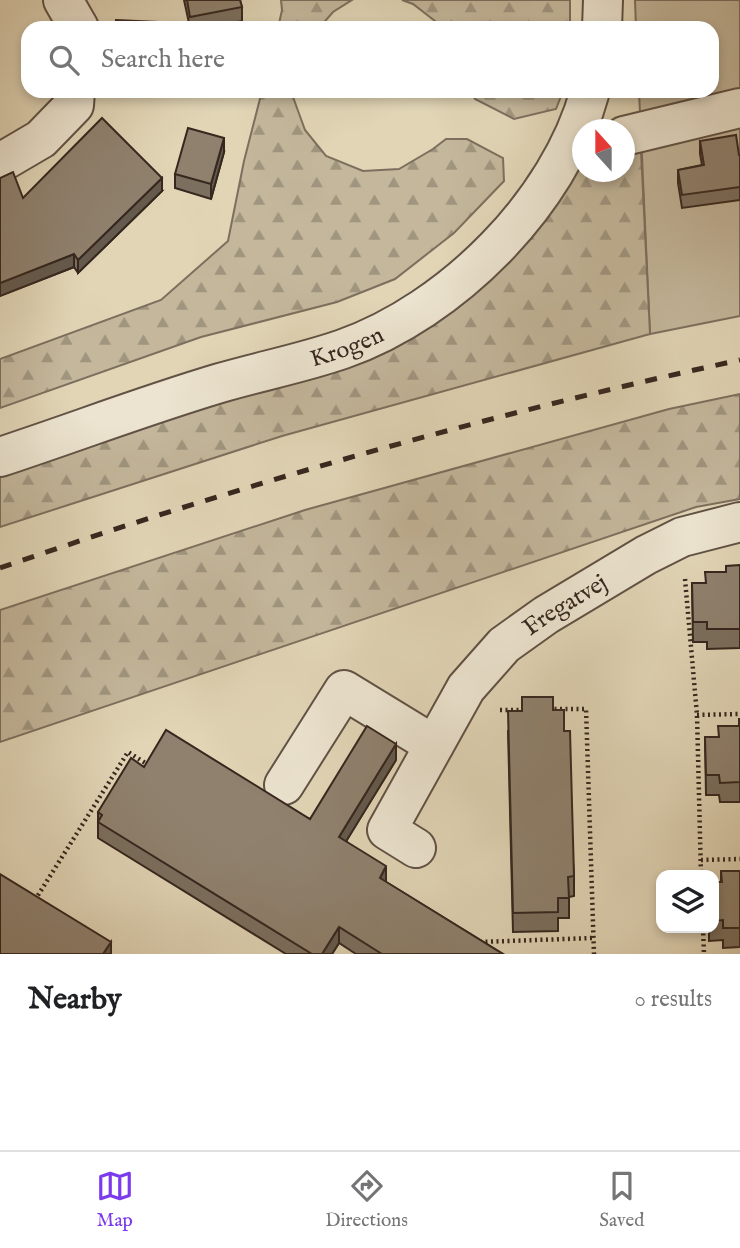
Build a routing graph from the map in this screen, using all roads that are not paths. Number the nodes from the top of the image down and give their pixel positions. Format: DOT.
graph roads {
  1 [pos="63,0"];
  2 [pos="603,0"];
  3 [pos="75,21"];
  4 [pos="602,21"];
  5 [pos="74,98"];
  6 [pos="588,98"];
  7 [pos="740,108"];
  8 [pos="583,119"];
  9 [pos="635,134"];
  10 [pos="572,153"];
  11 [pos="0,163"];
  12 [pos="0,457"];
  13 [pos="740,522"];
  14 [pos="434,745"];
  15 [pos="284,785"];
  16 [pos="416,848"];
  1 -- 3 [label="street"];
  2 -- 4 [label="street"];
  5 -- 11 [label="street"];
  6 -- 8 [label="street, Krogen"];
  7 -- 9 [label="street"];
  10 -- 12 [label="street, Krogen"];
  13 -- 14 [label="street, Fregatvej"];
  14 -- 15 [label="street"];
  14 -- 16 [label="street, Fregatvej"];
}
